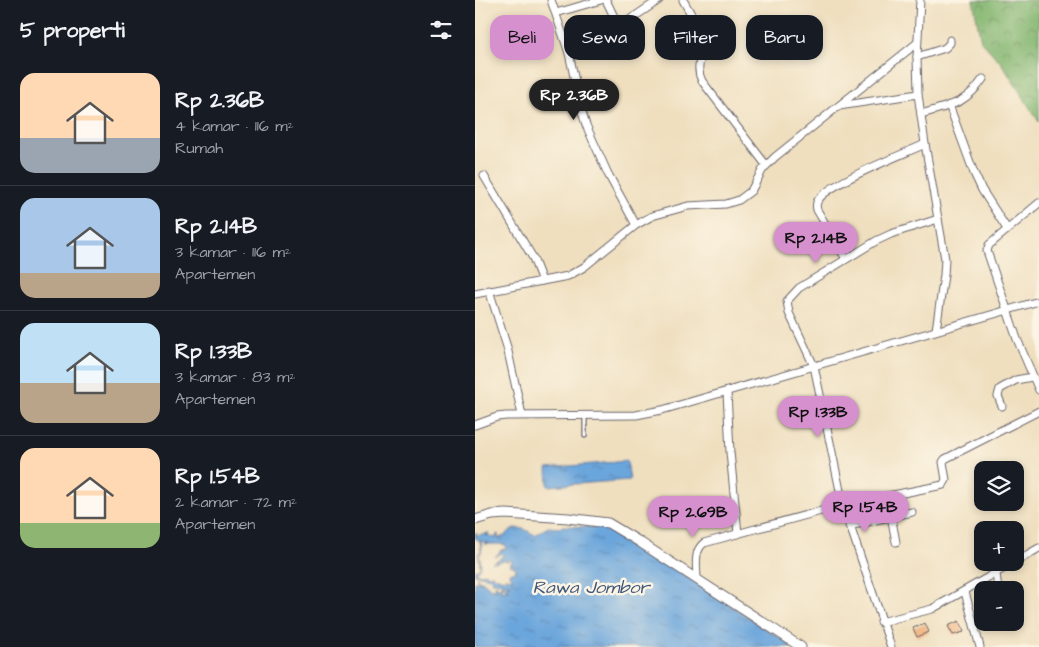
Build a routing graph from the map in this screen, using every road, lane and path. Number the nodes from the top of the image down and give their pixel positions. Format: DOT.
graph roads {
  1 [pos="551,0"];
  2 [pos="601,0"];
  3 [pos="606,0"];
  4 [pos="659,0"];
  5 [pos="683,0"];
  6 [pos="920,0"];
  7 [pos="557,13"];
  8 [pos="613,15"];
  9 [pos="637,15"];
  10 [pos="564,37"];
  11 [pos="950,40"];
  12 [pos="917,43"];
  13 [pos="917,57"];
  14 [pos="570,60"];
  15 [pos="983,79"];
  16 [pos="918,94"];
  17 [pos="949,105"];
  18 [pos="838,106"];
  19 [pos="921,114"];
  20 [pos="925,144"];
  21 [pos="766,165"];
  22 [pos="484,176"];
  23 [pos="1039,203"];
  24 [pos="938,219"];
  25 [pos="636,225"];
  26 [pos="1007,229"];
  27 [pos="845,259"];
  28 [pos="542,281"];
  29 [pos="489,290"];
  30 [pos="475,294"];
  31 [pos="1039,301"];
  32 [pos="1007,311"];
  33 [pos="936,330"];
  34 [pos="814,366"];
  35 [pos="1033,377"];
  36 [pos="1039,390"];
  37 [pos="727,392"];
  38 [pos="1002,406"];
  39 [pos="1039,411"];
  40 [pos="522,415"];
  41 [pos="585,416"];
  42 [pos="475,425"];
  43 [pos="585,436"];
  44 [pos="843,505"];
  45 [pos="912,512"];
  46 [pos="891,516"];
  47 [pos="475,520"];
  48 [pos="849,526"];
  49 [pos="738,534"];
  50 [pos="896,542"];
  51 [pos="1039,548"];
  52 [pos="1024,557"];
  53 [pos="999,571"];
  54 [pos="996,573"];
  55 [pos="697,580"];
  56 [pos="997,581"];
  57 [pos="965,592"];
  58 [pos="881,622"];
  59 [pos="801,647"];
  60 [pos="891,647"];
  61 [pos="980,647"];
  1 -- 7 [label="street"];
  2 -- 7 [label="street"];
  3 -- 8 [label="street"];
  4 -- 9 [label="street"];
  5 -- 21 [label="street"];
  6 -- 12 [label="street"];
  7 -- 10 [label="street"];
  11 -- 13 [label="street"];
  12 -- 13 [label="street"];
  12 -- 18 [label="street"];
  13 -- 16 [label="street"];
  14 -- 25 [label="street"];
  15 -- 17 [label="street"];
  16 -- 18 [label="street"];
  16 -- 19 [label="street"];
  17 -- 19 [label="street"];
  17 -- 26 [label="street"];
  18 -- 21 [label="street"];
  19 -- 20 [label="street"];
  20 -- 24 [label="street"];
  20 -- 27 [label="street"];
  21 -- 25 [label="street"];
  22 -- 28 [label="street"];
  23 -- 26 [label="street"];
  24 -- 27 [label="street"];
  24 -- 33 [label="street"];
  25 -- 28 [label="street"];
  26 -- 32 [label="street"];
  27 -- 34 [label="street"];
  28 -- 29 [label="street"];
  29 -- 30 [label="street"];
  29 -- 40 [label="street"];
  31 -- 32 [label="street"];
  32 -- 33 [label="street"];
  32 -- 35 [label="street"];
  33 -- 34 [label="street"];
  34 -- 37 [label="street"];
  34 -- 44 [label="street"];
  35 -- 36 [label="street"];
  35 -- 38 [label="street"];
  37 -- 41 [label="street"];
  37 -- 49 [label="street"];
  39 -- 44 [label="street"];
  40 -- 41 [label="street"];
  40 -- 42 [label="street"];
  41 -- 43 [label="lane"];
  44 -- 48 [label="street"];
  44 -- 49 [label="street"];
  45 -- 46 [label="street"];
  46 -- 48 [label="street"];
  46 -- 50 [label="street"];
  47 -- 55 [label="street"];
  48 -- 58 [label="street"];
  49 -- 55 [label="street"];
  51 -- 52 [label="street"];
  53 -- 54 [label="street"];
  54 -- 56 [label="street"];
  54 -- 57 [label="street"];
  55 -- 59 [label="street"];
  57 -- 58 [label="street"];
  57 -- 61 [label="street"];
  58 -- 60 [label="street"];
}
